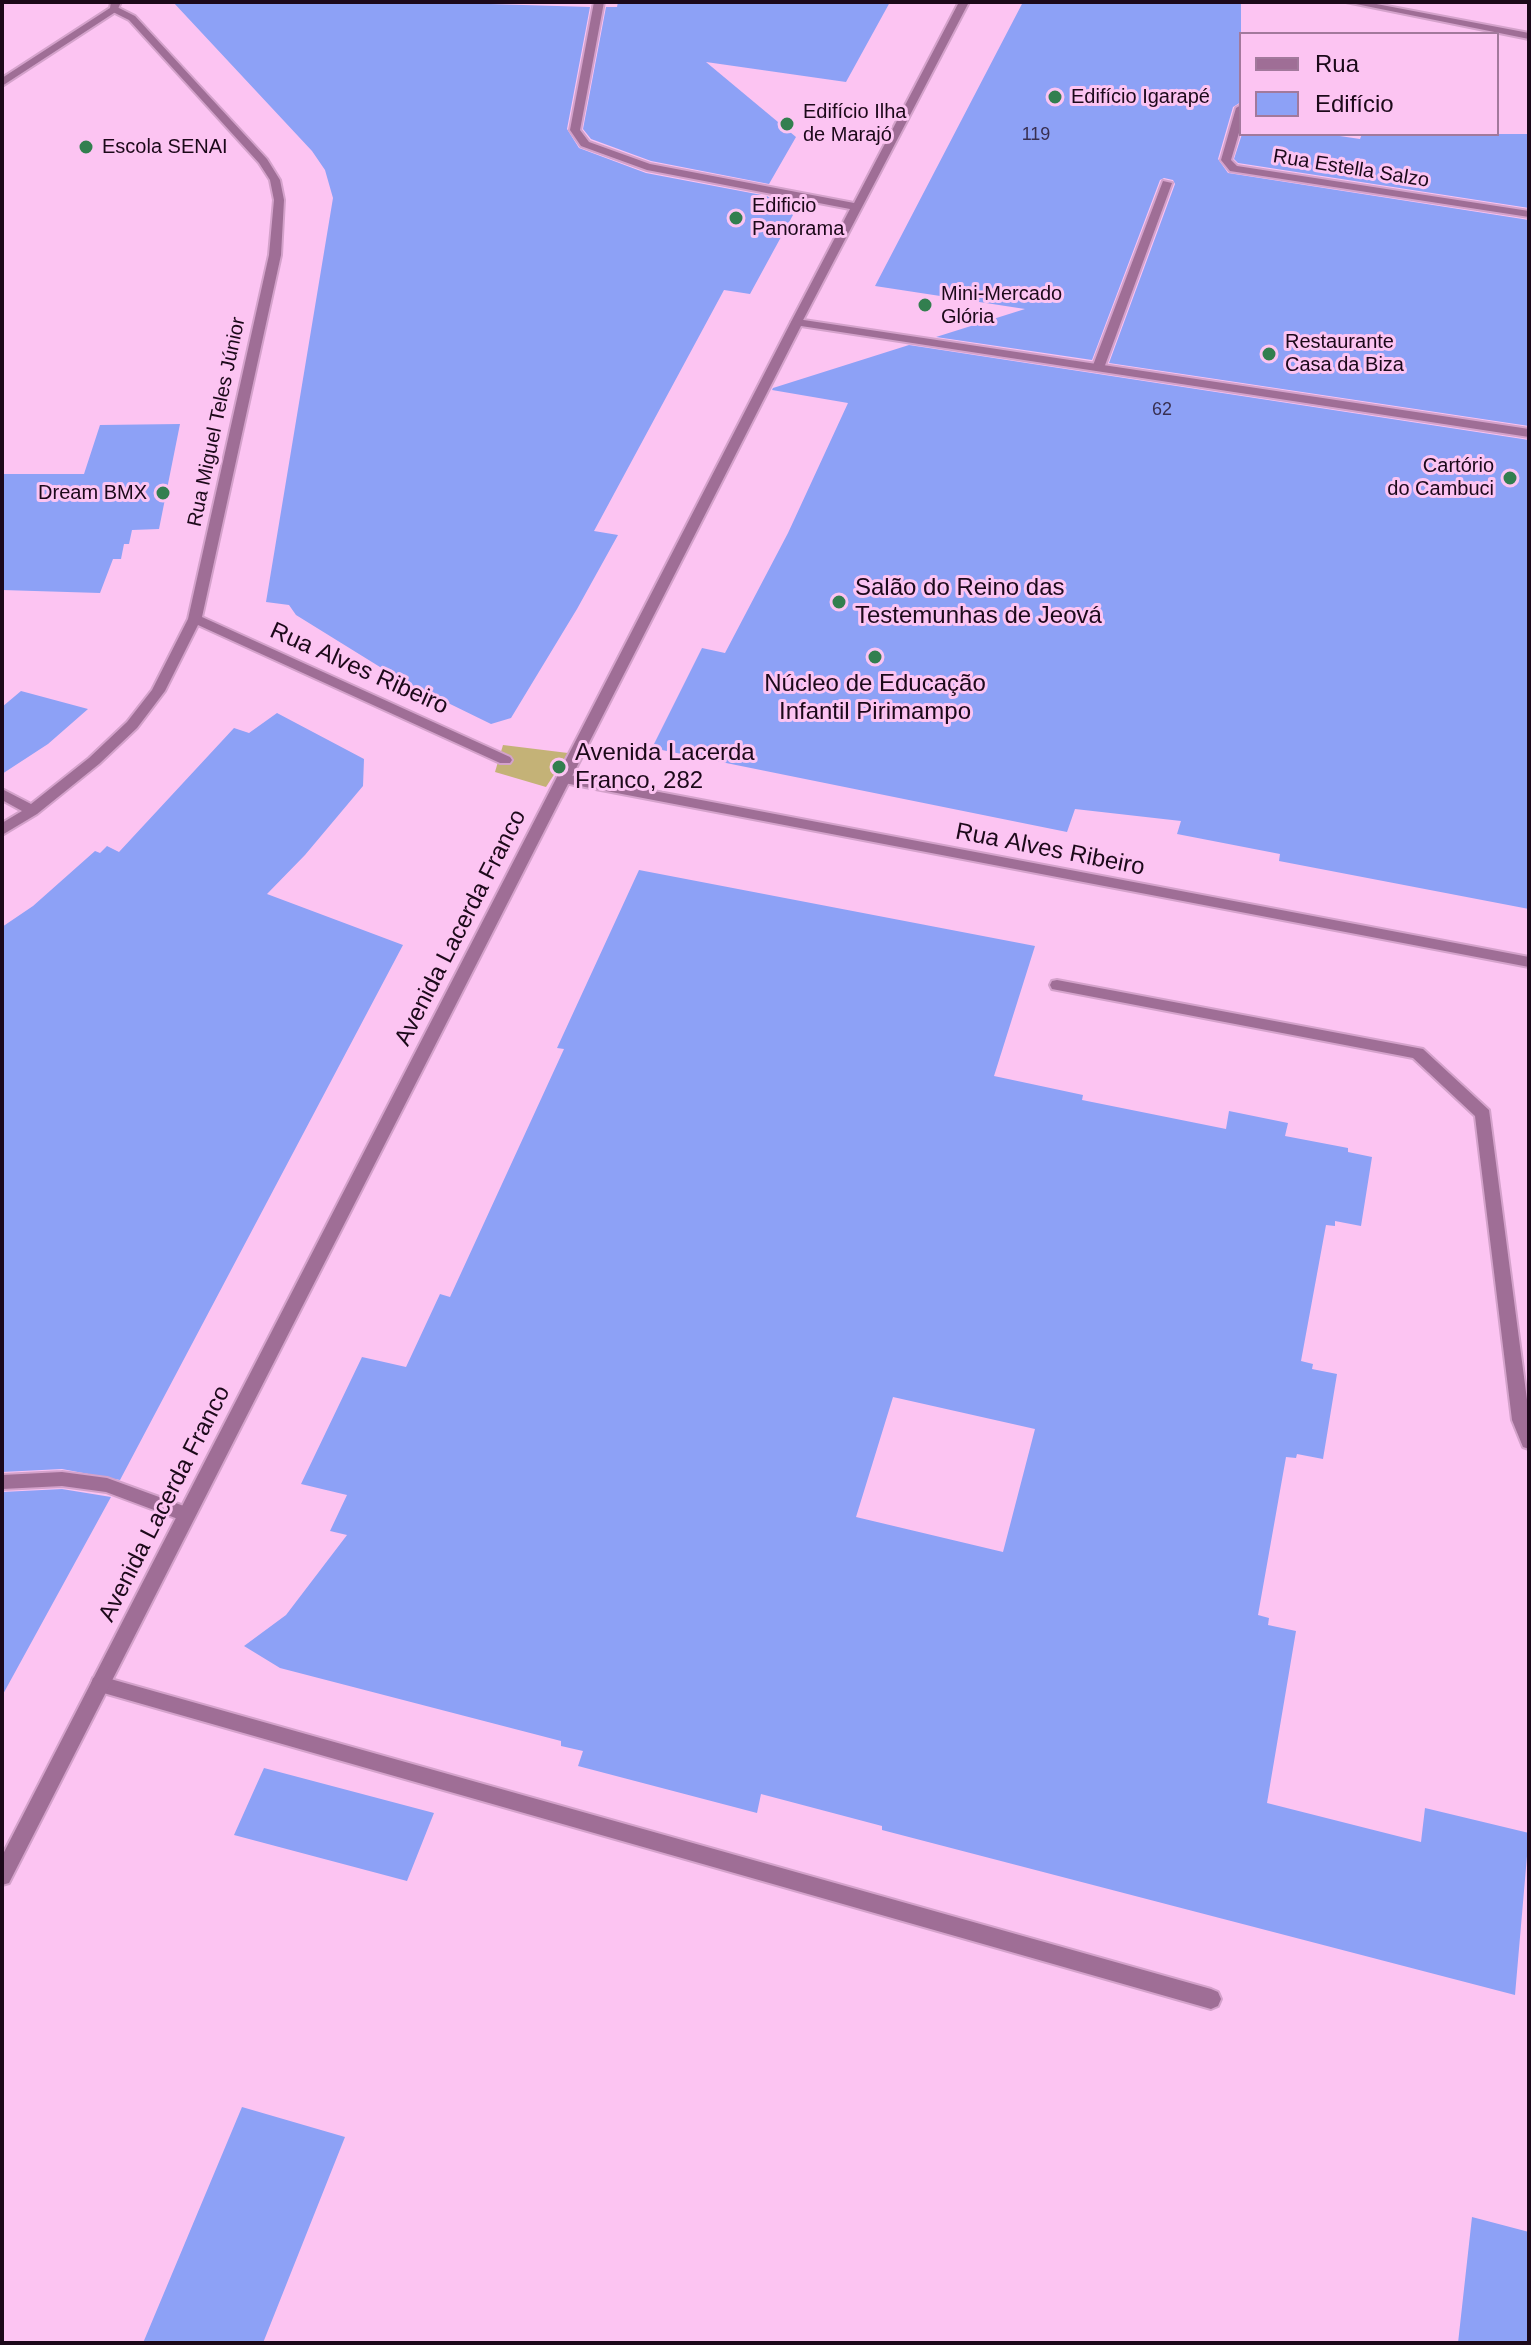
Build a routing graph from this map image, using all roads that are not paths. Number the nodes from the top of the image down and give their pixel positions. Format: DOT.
graph roads {
  1 [pos="599,2"];
  2 [pos="964,2"];
  3 [pos="1351,2"];
  4 [pos="115,6"];
  5 [pos="1529,36"];
  6 [pos="2,83"];
  7 [pos="1239,115"];
  8 [pos="1167,183"];
  9 [pos="856,207"];
  10 [pos="1529,214"];
  11 [pos="797,322"];
  12 [pos="1098,368"];
  13 [pos="1529,433"];
  14 [pos="195,619"];
  15 [pos="505,760"];
  16 [pos="564,779"];
  17 [pos="2,794"];
  18 [pos="32,811"];
  19 [pos="2,830"];
  20 [pos="1529,962"];
  21 [pos="1057,985"];
  22 [pos="1529,1442"];
  23 [pos="2,1482"];
  24 [pos="186,1514"];
  25 [pos="100,1684"];
  26 [pos="2,1876"];
  27 [pos="1211,1999"];
  1 -- 9 [label="street"];
  2 -- 9 [label="street, Avenida Lacerda Franco"];
  3 -- 5 [label="street"];
  4 -- 6 [label="street"];
  4 -- 14 [label="street, Rua Miguel Teles Júnior"];
  7 -- 10 [label="street, Rua Estella Salzo"];
  8 -- 12 [label="street"];
  9 -- 11 [label="street, Avenida Lacerda Franco"];
  11 -- 12 [label="street"];
  11 -- 16 [label="street, Avenida Lacerda Franco"];
  12 -- 13 [label="street"];
  14 -- 15 [label="street, Rua Alves Ribeiro"];
  14 -- 18 [label="street, Rua Miguel Teles Júnior"];
  16 -- 20 [label="street, Rua Alves Ribeiro"];
  16 -- 24 [label="street, Avenida Lacerda Franco"];
  17 -- 18 [label="street"];
  18 -- 19 [label="street, Rua Miguel Teles Júnior"];
  21 -- 22 [label="street"];
  23 -- 24 [label="street"];
  24 -- 25 [label="street, Avenida Lacerda Franco"];
  25 -- 26 [label="street, Avenida Lacerda Franco"];
  25 -- 27 [label="street"];
}
